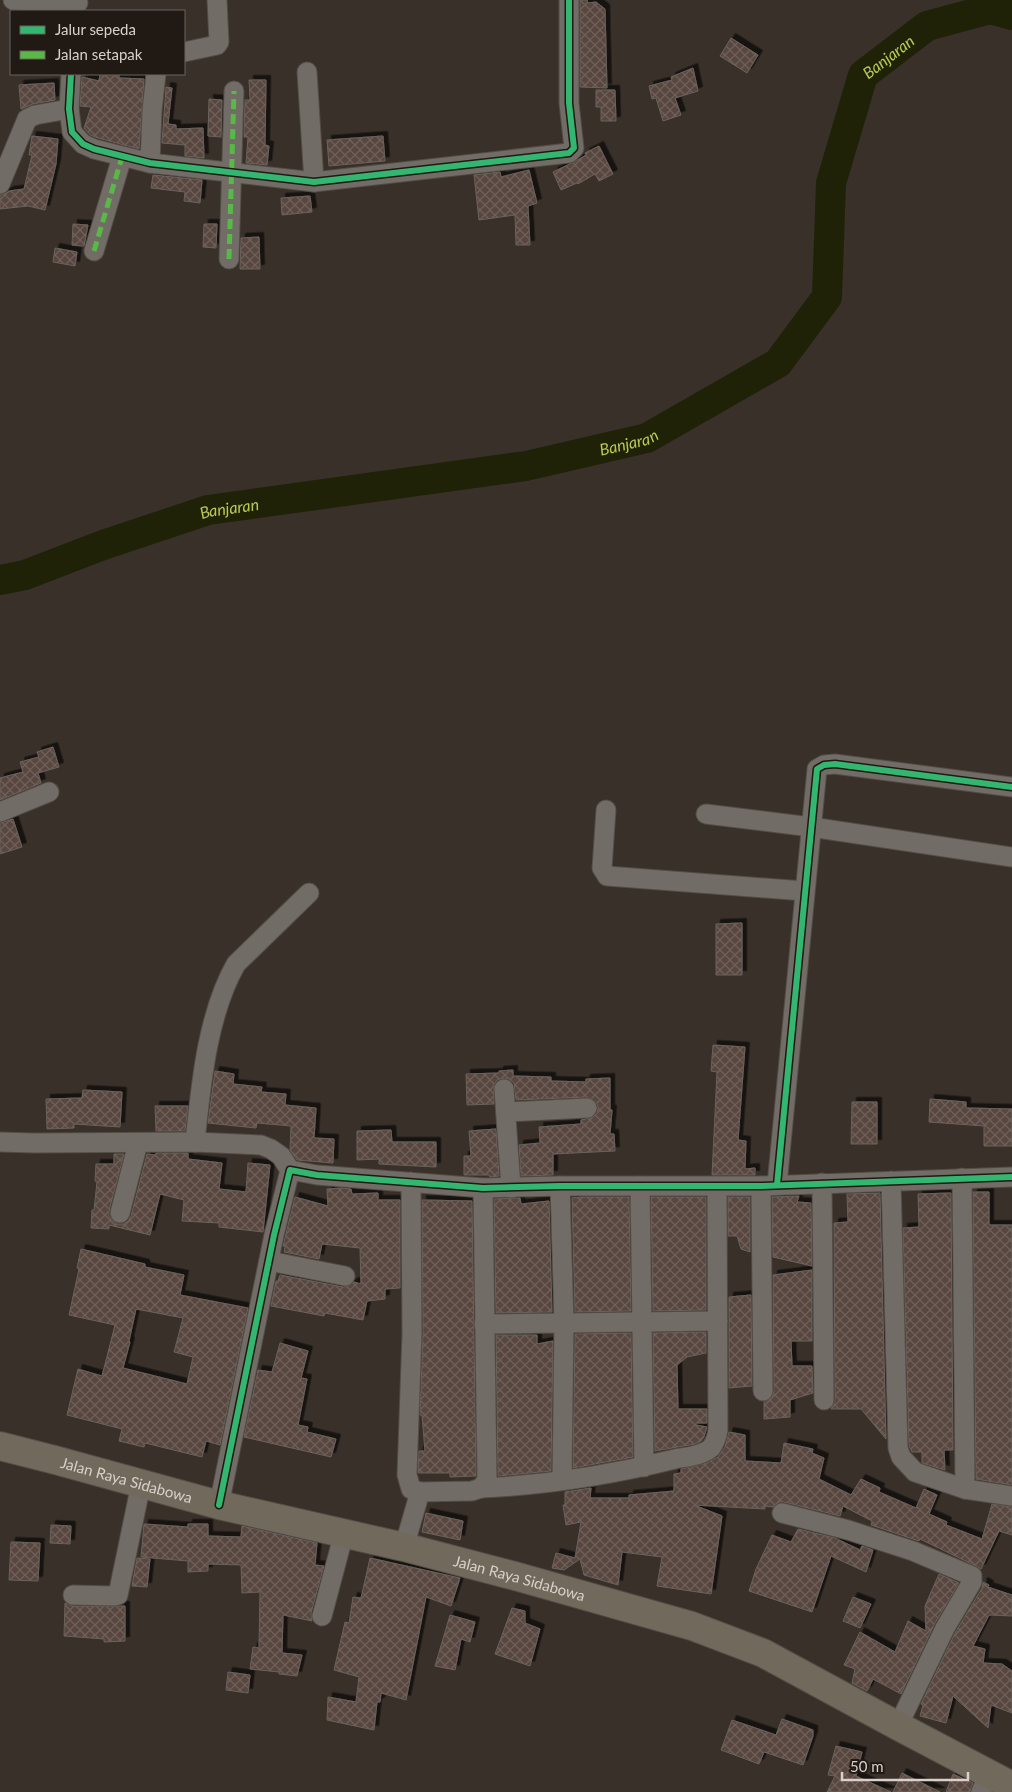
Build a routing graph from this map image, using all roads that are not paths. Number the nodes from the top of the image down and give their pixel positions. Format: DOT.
graph roads {
  1 [pos="12,0"];
  2 [pos="217,0"];
  3 [pos="569,0"];
  4 [pos="78,5"];
  5 [pos="185,52"];
  6 [pos="307,72"];
  7 [pos="70,75"];
  8 [pos="156,75"];
  9 [pos="234,91"];
  10 [pos="69,109"];
  11 [pos="122,157"];
  12 [pos="150,163"];
  13 [pos="232,173"];
  14 [pos="314,182"];
  15 [pos="0,184"];
  16 [pos="94,251"];
  17 [pos="229,259"];
  18 [pos="1012,787"];
  19 [pos="49,792"];
  20 [pos="606,810"];
  21 [pos="0,812"];
  22 [pos="706,814"];
  23 [pos="811,827"];
  24 [pos="1012,857"];
  25 [pos="804,891"];
  26 [pos="308,893"];
  27 [pos="504,1089"];
  28 [pos="587,1108"];
  29 [pos="506,1112"];
  30 [pos="0,1142"];
  31 [pos="195,1142"];
  32 [pos="138,1143"];
  33 [pos="290,1170"];
  34 [pos="1012,1177"];
  35 [pos="962,1178"];
  36 [pos="891,1181"];
  37 [pos="411,1182"];
  38 [pos="822,1183"];
  39 [pos="560,1186"];
  40 [pos="640,1186"];
  41 [pos="717,1186"];
  42 [pos="769,1186"];
  43 [pos="483,1188"];
  44 [pos="512,1188"];
  45 [pos="120,1213"];
  46 [pos="269,1261"];
  47 [pos="345,1276"];
  48 [pos="718,1321"];
  49 [pos="642,1322"];
  50 [pos="564,1323"];
  51 [pos="484,1324"];
  52 [pos="763,1391"];
  53 [pos="824,1400"];
  54 [pos="0,1446"];
  55 [pos="644,1467"];
  56 [pos="562,1480"];
  57 [pos="141,1484"];
  58 [pos="481,1488"];
  59 [pos="965,1489"];
  60 [pos="420,1492"];
  61 [pos="1012,1496"];
  62 [pos="219,1505"];
  63 [pos="782,1513"];
  64 [pos="344,1533"];
  65 [pos="404,1547"];
  66 [pos="73,1595"];
  67 [pos="322,1616"];
  68 [pos="898,1726"];
  69 [pos="1001,1783"];
  1 -- 4 [label="street"];
  2 -- 5 [label="street"];
  3 -- 14 [label="street"];
  6 -- 14 [label="street"];
  7 -- 10 [label="street"];
  8 -- 12 [label="street"];
  9 -- 13 [label="street"];
  10 -- 11 [label="street"];
  10 -- 15 [label="street"];
  11 -- 12 [label="street"];
  11 -- 16 [label="street"];
  12 -- 13 [label="street"];
  13 -- 14 [label="street"];
  13 -- 17 [label="street"];
  18 -- 23 [label="street"];
  19 -- 21 [label="street"];
  20 -- 25 [label="street"];
  22 -- 23 [label="street"];
  23 -- 24 [label="street"];
  23 -- 25 [label="street"];
  25 -- 42 [label="street"];
  26 -- 31 [label="street"];
  27 -- 29 [label="street"];
  28 -- 29 [label="street"];
  29 -- 44 [label="street"];
  30 -- 32 [label="street"];
  31 -- 32 [label="street"];
  31 -- 33 [label="street"];
  32 -- 45 [label="street"];
  33 -- 37 [label="street"];
  33 -- 46 [label="street"];
  34 -- 35 [label="street"];
  35 -- 36 [label="street"];
  35 -- 59 [label="street"];
  36 -- 38 [label="street"];
  36 -- 59 [label="street"];
  37 -- 43 [label="street"];
  37 -- 60 [label="street"];
  38 -- 42 [label="street"];
  38 -- 53 [label="street"];
  39 -- 40 [label="street"];
  39 -- 44 [label="street"];
  39 -- 50 [label="street"];
  40 -- 41 [label="street"];
  40 -- 49 [label="street"];
  41 -- 42 [label="street"];
  41 -- 48 [label="street"];
  42 -- 52 [label="street"];
  43 -- 44 [label="street"];
  43 -- 51 [label="street"];
  46 -- 47 [label="street"];
  46 -- 62 [label="street"];
  48 -- 49 [label="street"];
  48 -- 55 [label="street"];
  49 -- 50 [label="street"];
  49 -- 55 [label="street"];
  50 -- 51 [label="street"];
  50 -- 56 [label="street"];
  51 -- 58 [label="street"];
  54 -- 57 [label="highway, Jalan Raya Sidabowa"];
  55 -- 56 [label="street"];
  56 -- 58 [label="street"];
  57 -- 62 [label="highway, Jalan Raya Sidabowa"];
  57 -- 66 [label="street"];
  58 -- 60 [label="street"];
  59 -- 61 [label="street"];
  60 -- 65 [label="street"];
  62 -- 64 [label="highway, Jalan Raya Sidabowa"];
  63 -- 68 [label="street"];
  64 -- 65 [label="highway, Jalan Raya Sidabowa"];
  64 -- 67 [label="street"];
  65 -- 68 [label="highway, Jalan Raya Sidabowa"];
  68 -- 69 [label="highway, Jalan Raya Sidabowa"];
}
